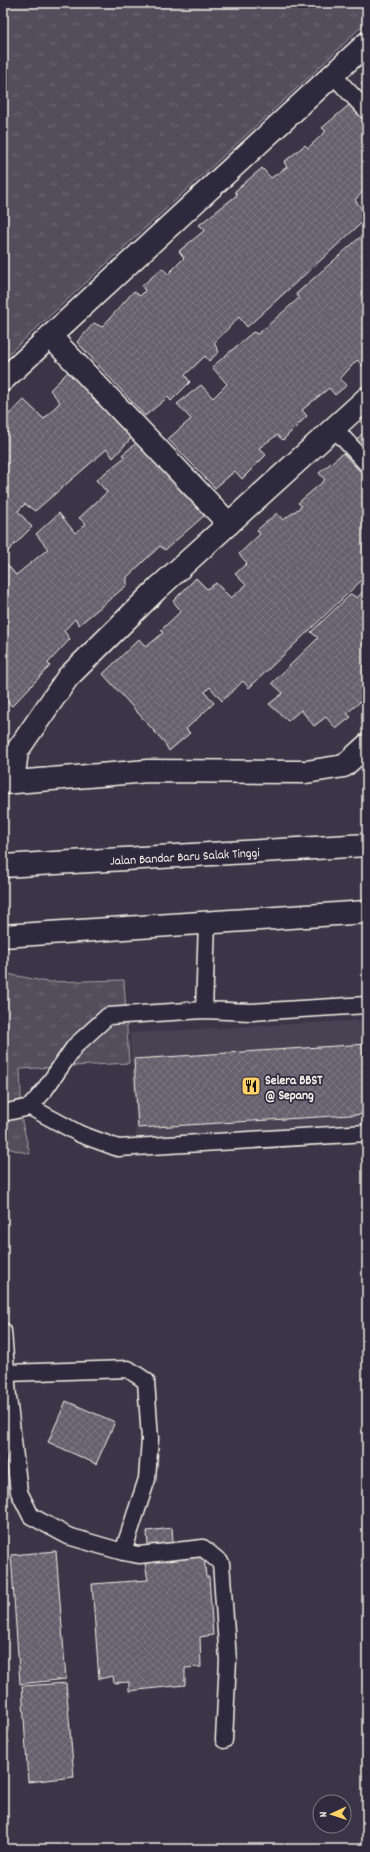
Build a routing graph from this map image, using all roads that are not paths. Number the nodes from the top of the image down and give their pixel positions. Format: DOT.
graph roads {
  1 [pos="367,43"];
  2 [pos="333,75"];
  3 [pos="367,111"];
  4 [pos="50,336"];
  5 [pos="3,380"];
  6 [pos="367,398"];
  7 [pos="334,428"];
  8 [pos="367,464"];
  9 [pos="229,524"];
  10 [pos="367,745"];
  11 [pos="8,783"];
  12 [pos="367,845"];
  13 [pos="3,866"];
  14 [pos="367,912"];
  15 [pos="207,922"];
  16 [pos="3,936"];
  17 [pos="367,1006"];
  18 [pos="204,1010"];
  19 [pos="30,1107"];
  20 [pos="3,1113"];
  21 [pos="367,1133"];
  22 [pos="3,1331"];
  23 [pos="6,1373"];
  24 [pos="123,1552"];
  25 [pos="224,1740"];
  1 -- 2 [label="street"];
  2 -- 3 [label="lane"];
  2 -- 4 [label="street"];
  4 -- 5 [label="street"];
  4 -- 9 [label="street"];
  6 -- 7 [label="street"];
  7 -- 8 [label="lane"];
  7 -- 9 [label="street"];
  9 -- 11 [label="street"];
  10 -- 11 [label="street"];
  12 -- 13 [label="street, Jalan Bandar Baru Salak Tinggi"];
  14 -- 15 [label="street"];
  15 -- 16 [label="street"];
  15 -- 18 [label="lane"];
  17 -- 18 [label="lane"];
  18 -- 19 [label="lane"];
  19 -- 20 [label="lane"];
  19 -- 21 [label="lane"];
  22 -- 23 [label="lane"];
  23 -- 24 [label="lane"];
  23 -- 24 [label="lane"];
  24 -- 25 [label="lane"];
}
